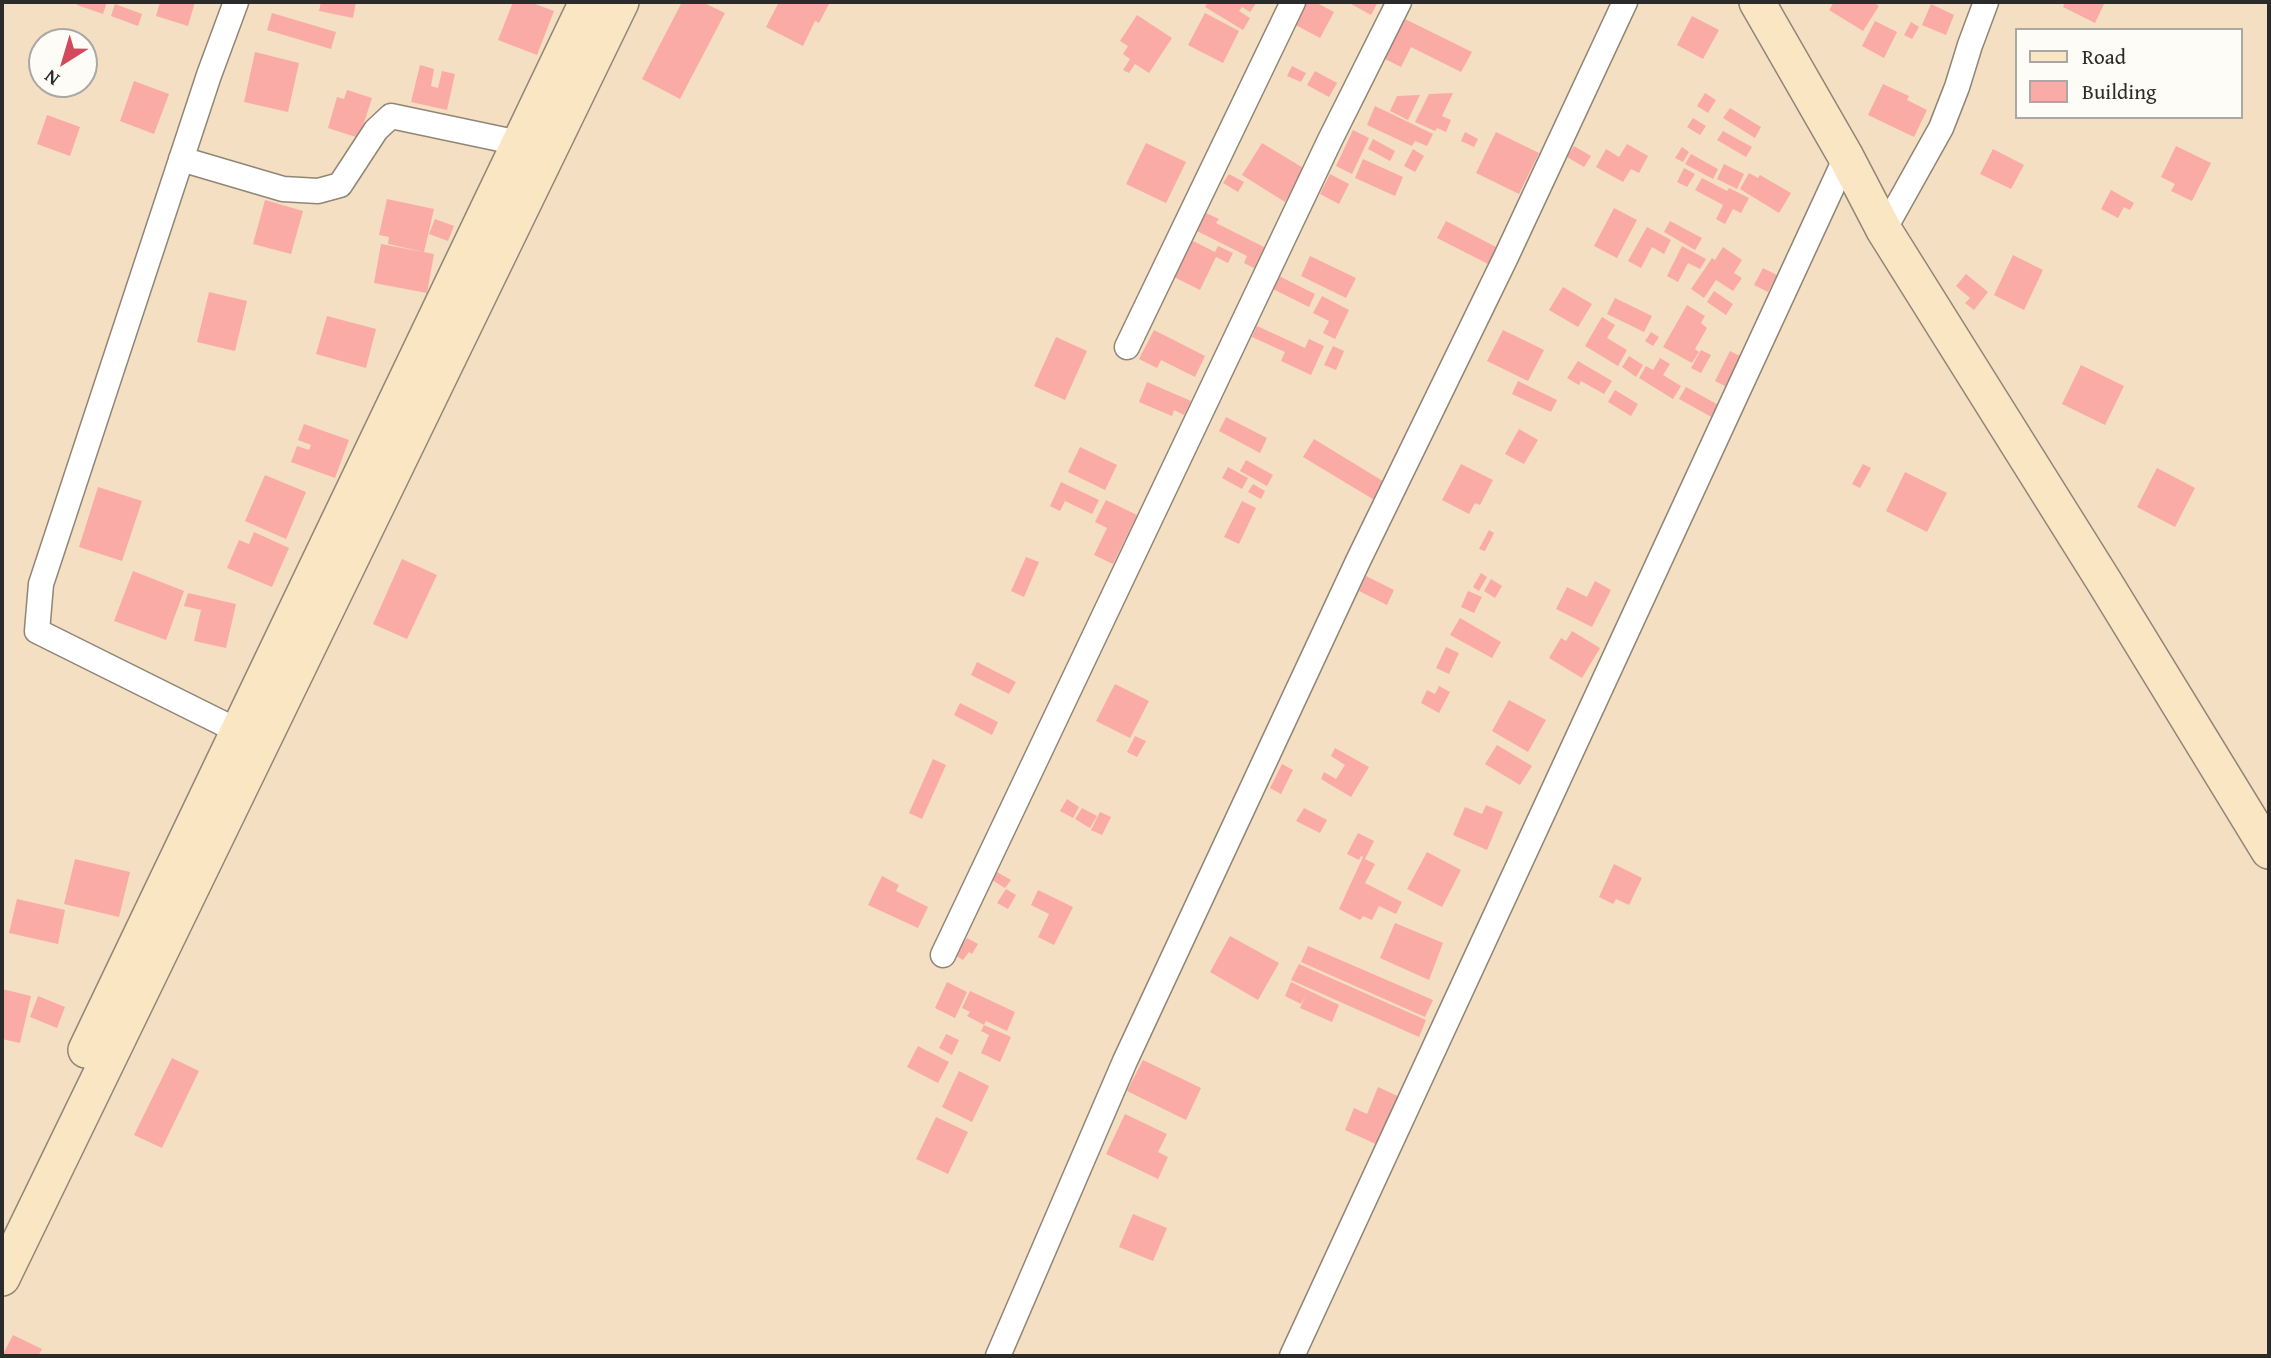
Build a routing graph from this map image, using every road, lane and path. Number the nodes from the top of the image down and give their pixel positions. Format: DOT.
graph roads {
  1 [pos="236,2"];
  2 [pos="587,2"];
  3 [pos="621,2"];
  4 [pos="1293,2"];
  5 [pos="1399,2"];
  6 [pos="1625,2"];
  7 [pos="1757,2"];
  8 [pos="1986,2"];
  9 [pos="519,143"];
  10 [pos="1846,158"];
  11 [pos="181,159"];
  12 [pos="1884,230"];
  13 [pos="1127,347"];
  14 [pos="236,754"];
  15 [pos="2269,850"];
  16 [pos="943,955"];
  17 [pos="2,1226"];
  18 [pos="2,1279"];
  19 [pos="998,1356"];
  20 [pos="1292,1356"];
  1 -- 11 [label="street"];
  2 -- 9 [label="main road"];
  3 -- 14 [label="main road"];
  4 -- 13 [label="street"];
  5 -- 16 [label="street"];
  6 -- 19 [label="street"];
  7 -- 10 [label="main road"];
  8 -- 12 [label="street"];
  9 -- 11 [label="street"];
  9 -- 14 [label="main road"];
  10 -- 12 [label="main road"];
  10 -- 20 [label="street"];
  11 -- 14 [label="street"];
  12 -- 15 [label="main road"];
  14 -- 17 [label="main road"];
  14 -- 18 [label="main road"];
}
